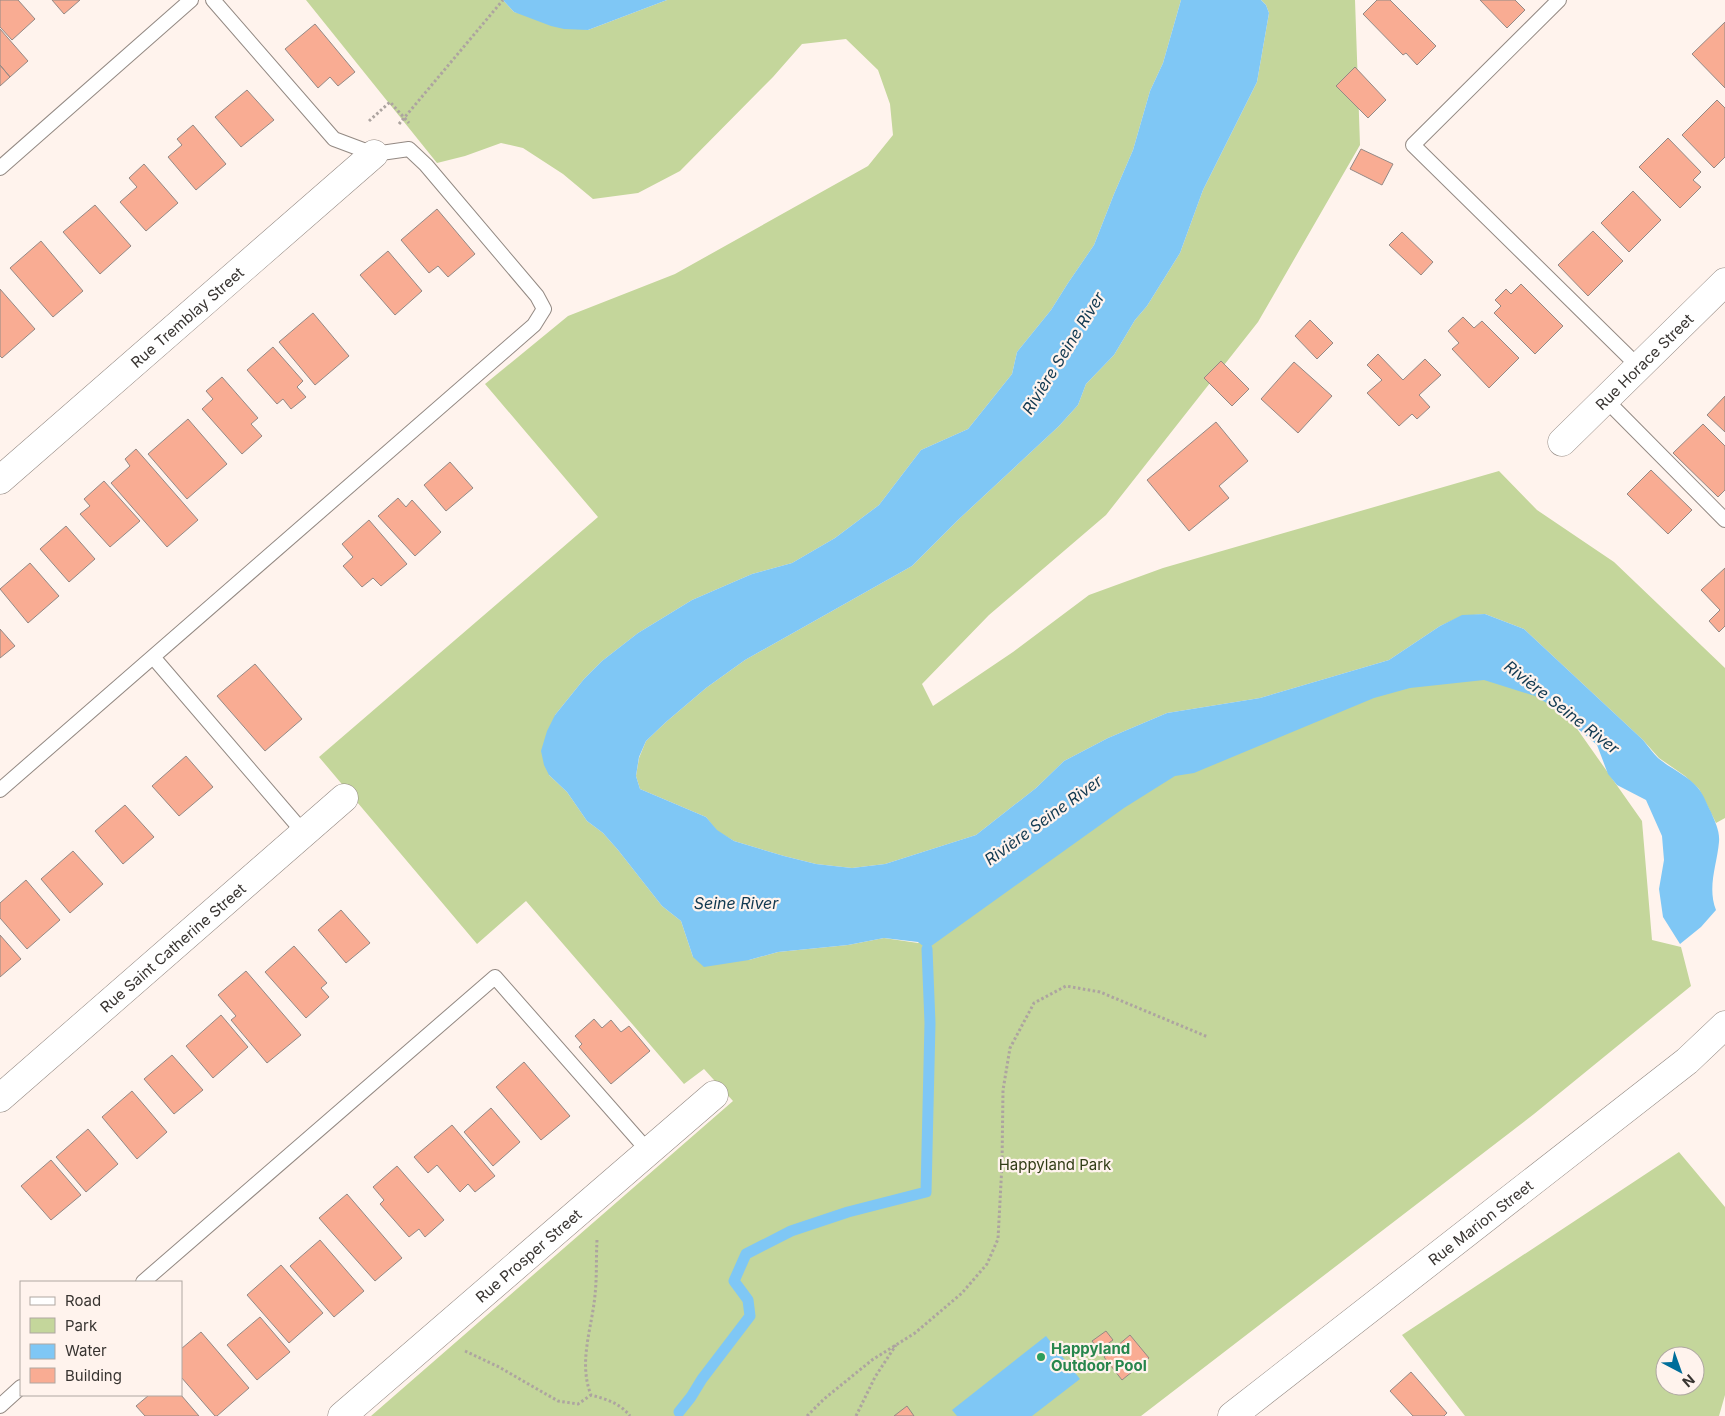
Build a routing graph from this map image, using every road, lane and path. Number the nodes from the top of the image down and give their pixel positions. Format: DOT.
graph roads {
  1 [pos="191,0"];
  2 [pos="213,0"];
  3 [pos="502,0"];
  4 [pos="1551,3"];
  5 [pos="427,91"];
  6 [pos="374,154"];
  7 [pos="0,168"];
  8 [pos="1725,282"];
  9 [pos="1639,367"];
  10 [pos="1606,400"];
  11 [pos="1562,442"];
  12 [pos="0,480"];
  13 [pos="1725,520"];
  14 [pos="152,657"];
  15 [pos="0,790"];
  16 [pos="344,798"];
  17 [pos="304,833"];
  18 [pos="1725,1025"];
  19 [pos="1208,1037"];
  20 [pos="714,1095"];
  21 [pos="0,1098"];
  22 [pos="648,1152"];
  23 [pos="582,1209"];
  24 [pos="144,1281"];
  25 [pos="431,1340"];
  26 [pos="897,1343"];
  27 [pos="20,1388"];
  28 [pos="591,1395"];
  29 [pos="0,1406"];
  30 [pos="342,1416"];
  31 [pos="630,1416"];
  32 [pos="807,1416"];
  33 [pos="856,1416"];
  34 [pos="1232,1416"];
  1 -- 7 [label="lane"];
  2 -- 6 [label="lane"];
  3 -- 5 [label="path"];
  4 -- 9 [label="lane"];
  6 -- 12 [label="street, Rue Tremblay Street"];
  6 -- 14 [label="lane"];
  8 -- 9 [label="street, Rue Horace Street"];
  9 -- 10 [label="street, Rue Horace Street"];
  10 -- 11 [label="street, Rue Horace Street"];
  10 -- 13 [label="lane"];
  14 -- 15 [label="lane"];
  14 -- 17 [label="lane"];
  16 -- 17 [label="street, Rue Saint Catherine Street"];
  17 -- 21 [label="street, Rue Saint Catherine Street"];
  18 -- 34 [label="street, Rue Marion Street"];
  19 -- 26 [label="path"];
  20 -- 22 [label="street, Rue Prosper Street"];
  22 -- 23 [label="street, Rue Prosper Street"];
  22 -- 24 [label="lane"];
  23 -- 25 [label="street, Rue Prosper Street"];
  23 -- 28 [label="path"];
  25 -- 28 [label="path"];
  25 -- 30 [label="street, Rue Prosper Street"];
  26 -- 32 [label="path"];
  26 -- 33 [label="path"];
  27 -- 29 [label="lane"];
  28 -- 31 [label="path"];
}
